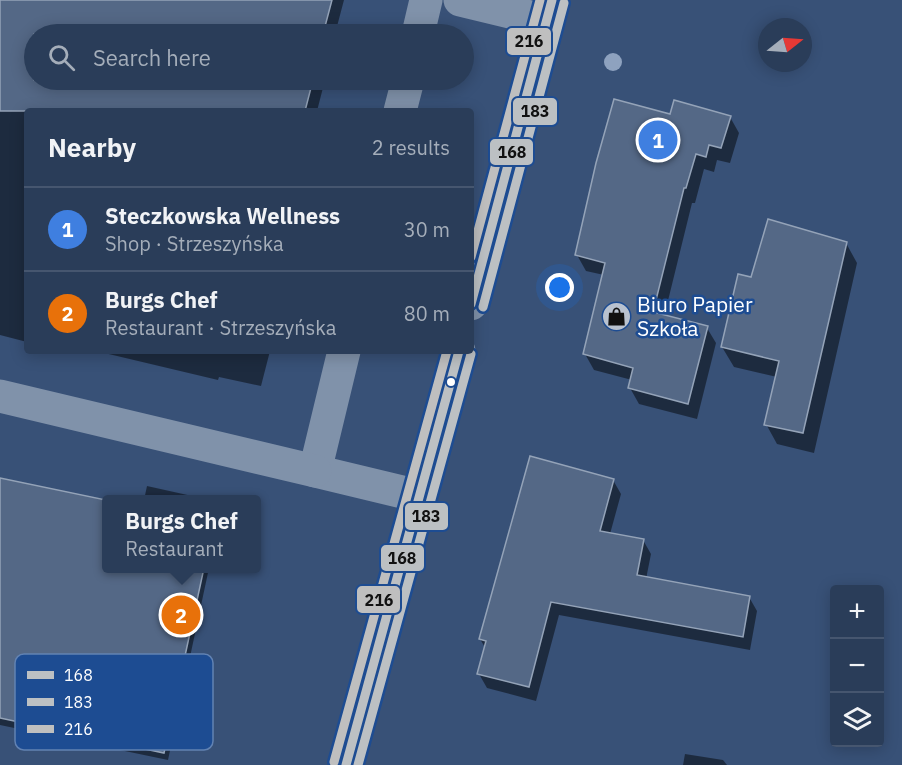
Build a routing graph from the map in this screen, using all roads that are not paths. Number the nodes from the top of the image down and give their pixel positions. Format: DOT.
graph roads {
  1 [pos="426,0"];
  2 [pos="460,0"];
  3 [pos="549,10"];
  4 [pos="420,24"];
  5 [pos="405,90"];
  6 [pos="401,108"];
  7 [pos="474,293"];
  8 [pos="343,354"];
  9 [pos="458,354"];
  10 [pos="0,396"];
  11 [pos="315,471"];
  12 [pos="419,496"];
  13 [pos="346,765"];
  1 -- 4 [label="street"];
  2 -- 3 [label="street"];
  3 -- 7 [label="street"];
  5 -- 6 [label="street"];
  8 -- 11 [label="street"];
  9 -- 12 [label="street"];
  10 -- 11 [label="street"];
  11 -- 12 [label="street"];
  12 -- 13 [label="street"];
}
